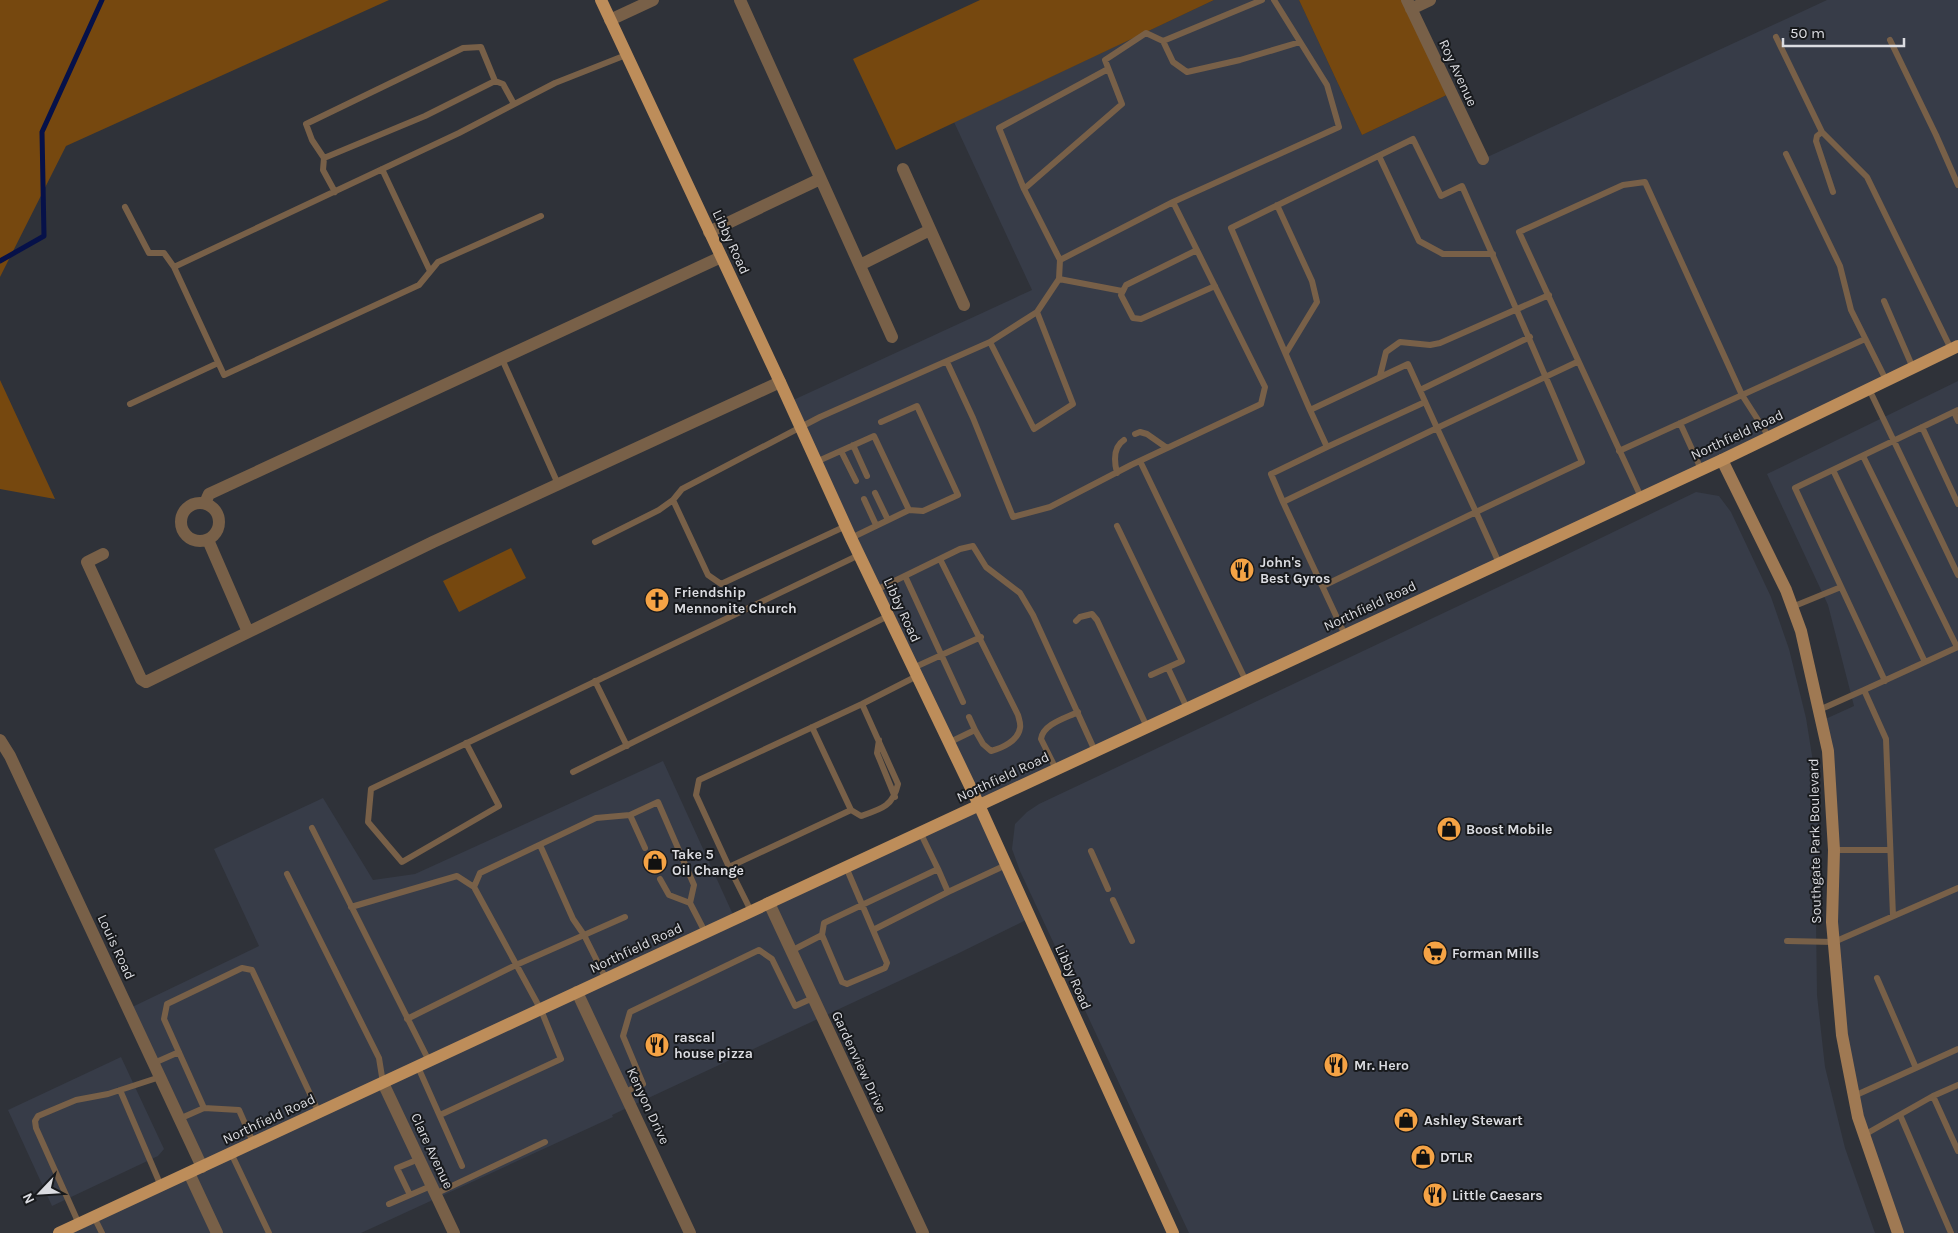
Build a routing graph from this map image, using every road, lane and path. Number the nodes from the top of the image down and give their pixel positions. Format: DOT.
graph roads {
  1 [pos="601,0"];
  2 [pos="654,0"];
  3 [pos="740,0"];
  4 [pos="1262,0"];
  5 [pos="1274,0"];
  6 [pos="1430,0"];
  7 [pos="1409,4"];
  8 [pos="610,20"];
  9 [pos="1776,37"];
  10 [pos="1890,40"];
  11 [pos="1163,41"];
  12 [pos="1300,42"];
  13 [pos="626,55"];
  14 [pos="1108,69"];
  15 [pos="495,81"];
  16 [pos="514,104"];
  17 [pos="1822,132"];
  18 [pos="1786,154"];
  19 [pos="1379,156"];
  20 [pos="324,158"];
  21 [pos="1483,159"];
  22 [pos="382,169"];
  23 [pos="904,169"];
  24 [pos="820,179"];
  25 [pos="1958,186"];
  26 [pos="1024,189"];
  27 [pos="335,192"];
  28 [pos="1834,192"];
  29 [pos="1173,202"];
  30 [pos="1277,205"];
  31 [pos="125,207"];
  32 [pos="540,216"];
  33 [pos="930,230"];
  34 [pos="709,232"];
  35 [pos="1197,250"];
  36 [pos="1493,254"];
  37 [pos="721,257"];
  38 [pos="1060,260"];
  39 [pos="860,265"];
  40 [pos="174,267"];
  41 [pos="430,271"];
  42 [pos="1059,279"];
  43 [pos="1215,286"];
  44 [pos="1122,291"];
  45 [pos="1548,295"];
  46 [pos="1884,301"];
  47 [pos="964,306"];
  48 [pos="1518,310"];
  49 [pos="1037,312"];
  50 [pos="892,336"];
  51 [pos="1530,337"];
  52 [pos="1865,339"];
  53 [pos="990,342"];
  54 [pos="1955,348"];
  55 [pos="1286,353"];
  56 [pos="502,359"];
  57 [pos="947,362"];
  58 [pos="1578,362"];
  59 [pos="218,363"];
  60 [pos="1913,368"];
  61 [pos="1380,376"];
  62 [pos="1544,378"];
  63 [pos="780,382"];
  64 [pos="1887,382"];
  65 [pos="1869,389"];
  66 [pos="1420,390"];
  67 [pos="1742,395"];
  68 [pos="1425,402"];
  69 [pos="130,404"];
  70 [pos="1310,410"];
  71 [pos="1956,411"];
  72 [pos="1958,421"];
  73 [pos="882,422"];
  74 [pos="1680,423"];
  75 [pos="1922,427"];
  76 [pos="801,428"];
  77 [pos="1437,428"];
  78 [pos="1135,434"];
  79 [pos="1769,437"];
  80 [pos="1124,440"];
  81 [pos="1894,441"];
  82 [pos="853,445"];
  83 [pos="1327,447"];
  84 [pos="1167,448"];
  85 [pos="841,451"];
  86 [pos="1619,451"];
  87 [pos="1863,456"];
  88 [pos="1722,460"];
  89 [pos="1140,461"];
  90 [pos="816,462"];
  91 [pos="1701,469"];
  92 [pos="1833,470"];
  93 [pos="1117,473"];
  94 [pos="867,476"];
  95 [pos="856,481"];
  96 [pos="558,484"];
  97 [pos="875,493"];
  98 [pos="1641,497"];
  99 [pos="864,499"];
  100 [pos="673,500"];
  101 [pos="1283,502"];
  102 [pos="205,503"];
  103 [pos="1958,504"];
  104 [pos="909,510"];
  105 [pos="1476,512"];
  106 [pos="888,520"];
  107 [pos="876,525"];
  108 [pos="1117,526"];
  109 [pos="848,532"];
  110 [pos="208,540"];
  111 [pos="595,542"];
  112 [pos="103,554"];
  113 [pos="859,555"];
  114 [pos="940,558"];
  115 [pos="1499,563"];
  116 [pos="1958,575"];
  117 [pos="905,576"];
  118 [pos="1322,586"];
  119 [pos="1841,587"];
  120 [pos="876,590"];
  121 [pos="1792,607"];
  122 [pos="888,616"];
  123 [pos="1076,621"];
  124 [pos="248,632"];
  125 [pos="1345,635"];
  126 [pos="980,637"];
  127 [pos="1957,647"];
  128 [pos="942,655"];
  129 [pos="1925,662"];
  130 [pos="1168,668"];
  131 [pos="915,672"];
  132 [pos="1151,676"];
  133 [pos="595,681"];
  134 [pos="1246,681"];
  135 [pos="1885,681"];
  136 [pos="1864,690"];
  137 [pos="963,702"];
  138 [pos="862,704"];
  139 [pos="1187,708"];
  140 [pos="1819,710"];
  141 [pos="1078,712"];
  142 [pos="969,717"];
  143 [pos="812,727"];
  144 [pos="1147,727"];
  145 [pos="975,730"];
  146 [pos="0,740"];
  147 [pos="948,742"];
  148 [pos="466,743"];
  149 [pos="627,746"];
  150 [pos="1095,751"];
  151 [pos="1056,769"];
  152 [pos="573,772"];
  153 [pos="978,805"];
  154 [pos="851,810"];
  155 [pos="630,815"];
  156 [pos="312,828"];
  157 [pos="920,832"];
  158 [pos="540,844"];
  159 [pos="645,848"];
  160 [pos="1834,850"];
  161 [pos="1890,850"];
  162 [pos="1091,851"];
  163 [pos="1006,865"];
  164 [pos="729,867"];
  165 [pos="846,867"];
  166 [pos="938,869"];
  167 [pos="287,874"];
  168 [pos="660,879"];
  169 [pos="474,887"];
  170 [pos="1958,888"];
  171 [pos="1108,889"];
  172 [pos="948,892"];
  173 [pos="1114,900"];
  174 [pos="690,903"];
  175 [pos="769,903"];
  176 [pos="862,905"];
  177 [pos="352,907"];
  178 [pos="751,911"];
  179 [pos="1893,916"];
  180 [pos="625,917"];
  181 [pos="873,930"];
  182 [pos="705,932"];
  183 [pos="584,935"];
  184 [pos="822,935"];
  185 [pos="1132,941"];
  186 [pos="1786,941"];
  187 [pos="1834,942"];
  188 [pos="791,951"];
  189 [pos="516,965"];
  190 [pos="1877,978"];
  191 [pos="606,979"];
  192 [pos="577,992"];
  193 [pos="813,998"];
  194 [pos="541,1010"];
  195 [pos="407,1019"];
  196 [pos="1958,1049"];
  197 [pos="179,1052"];
  198 [pos="154,1064"];
  199 [pos="423,1064"];
  200 [pos="1916,1068"];
  201 [pos="160,1077"];
  202 [pos="383,1083"];
  203 [pos="1958,1085"];
  204 [pos="120,1090"];
  205 [pos="625,1092"];
  206 [pos="1854,1096"];
  207 [pos="1933,1096"];
  208 [pos="204,1108"];
  209 [pos="319,1112"];
  210 [pos="440,1115"];
  211 [pos="1900,1115"];
  212 [pos="179,1119"];
  213 [pos="1864,1135"];
  214 [pos="253,1142"];
  215 [pos="545,1142"];
  216 [pos="1958,1151"];
  217 [pos="231,1153"];
  218 [pos="419,1159"];
  219 [pos="462,1166"];
  220 [pos="202,1167"];
  221 [pos="189,1173"];
  222 [pos="161,1186"];
  223 [pos="433,1190"];
  224 [pos="410,1195"];
  225 [pos="389,1204"];
  226 [pos="94,1217"];
  227 [pos="79,1224"];
  228 [pos="60,1233"];
  229 [pos="102,1233"];
  230 [pos="217,1233"];
  231 [pos="270,1233"];
  232 [pos="454,1233"];
  233 [pos="690,1233"];
  234 [pos="923,1233"];
  235 [pos="1173,1233"];
  236 [pos="1898,1233"];
  237 [pos="1951,1233"];
  1 -- 8 [label="main road, Libby Road"];
  2 -- 8 [label="street"];
  3 -- 24 [label="street"];
  4 -- 11 [label="lane"];
  5 -- 12 [label="lane"];
  6 -- 7 [label="street"];
  7 -- 21 [label="street, Roy Avenue"];
  8 -- 13 [label="main road, Libby Road"];
  9 -- 17 [label="lane"];
  10 -- 25 [label="lane"];
  11 -- 12 [label="lane"];
  11 -- 14 [label="lane"];
  12 -- 29 [label="lane"];
  13 -- 16 [label="lane"];
  13 -- 34 [label="main road, Libby Road"];
  14 -- 26 [label="lane"];
  14 -- 26 [label="lane"];
  15 -- 16 [label="lane"];
  15 -- 20 [label="lane"];
  15 -- 20 [label="lane"];
  16 -- 22 [label="lane"];
  17 -- 28 [label="lane"];
  17 -- 54 [label="lane"];
  18 -- 52 [label="lane"];
  19 -- 30 [label="lane"];
  19 -- 36 [label="lane"];
  19 -- 36 [label="lane"];
  20 -- 27 [label="lane"];
  22 -- 27 [label="lane"];
  22 -- 41 [label="lane"];
  23 -- 33 [label="street"];
  24 -- 34 [label="street"];
  24 -- 39 [label="street"];
  26 -- 38 [label="lane"];
  27 -- 40 [label="lane"];
  29 -- 35 [label="lane"];
  29 -- 38 [label="lane"];
  30 -- 55 [label="lane"];
  30 -- 55 [label="lane"];
  31 -- 40 [label="lane"];
  32 -- 41 [label="lane"];
  33 -- 39 [label="street"];
  33 -- 47 [label="street"];
  34 -- 37 [label="main road, Libby Road"];
  35 -- 43 [label="lane"];
  35 -- 44 [label="lane"];
  36 -- 48 [label="lane"];
  37 -- 56 [label="street"];
  37 -- 63 [label="main road, Libby Road"];
  38 -- 42 [label="lane"];
  39 -- 50 [label="street"];
  40 -- 59 [label="lane"];
  41 -- 59 [label="lane"];
  42 -- 44 [label="lane"];
  42 -- 49 [label="lane"];
  43 -- 44 [label="lane"];
  43 -- 84 [label="lane"];
  45 -- 48 [label="lane"];
  45 -- 58 [label="lane"];
  45 -- 67 [label="lane"];
  46 -- 60 [label="lane"];
  48 -- 51 [label="lane"];
  48 -- 61 [label="lane"];
  49 -- 53 [label="lane"];
  49 -- 53 [label="lane"];
  51 -- 62 [label="lane"];
  51 -- 66 [label="lane"];
  52 -- 64 [label="lane"];
  52 -- 67 [label="lane"];
  53 -- 57 [label="lane"];
  54 -- 60 [label="main road, Northfield Road"];
  55 -- 70 [label="lane"];
  56 -- 96 [label="lane"];
  56 -- 102 [label="street"];
  57 -- 76 [label="lane"];
  57 -- 93 [label="lane"];
  58 -- 62 [label="lane"];
  58 -- 86 [label="lane"];
  59 -- 69 [label="lane"];
  60 -- 64 [label="main road, Northfield Road"];
  61 -- 66 [label="lane"];
  61 -- 70 [label="lane"];
  62 -- 77 [label="lane"];
  62 -- 105 [label="lane"];
  63 -- 76 [label="main road, Libby Road"];
  63 -- 96 [label="street"];
  64 -- 65 [label="main road, Northfield Road"];
  65 -- 79 [label="main road, Northfield Road"];
  65 -- 81 [label="lane"];
  66 -- 68 [label="lane"];
  67 -- 74 [label="lane"];
  67 -- 79 [label="lane"];
  68 -- 77 [label="lane"];
  68 -- 83 [label="lane"];
  70 -- 83 [label="lane"];
  71 -- 72 [label="lane"];
  71 -- 75 [label="lane"];
  73 -- 104 [label="lane"];
  74 -- 86 [label="lane"];
  74 -- 91 [label="lane"];
  75 -- 81 [label="lane"];
  75 -- 103 [label="lane"];
  76 -- 90 [label="main road, Libby Road"];
  76 -- 100 [label="lane"];
  77 -- 101 [label="lane"];
  77 -- 105 [label="lane"];
  78 -- 84 [label="lane"];
  79 -- 88 [label="main road, Northfield Road"];
  80 -- 93 [label="lane"];
  81 -- 87 [label="lane"];
  81 -- 116 [label="lane"];
  82 -- 85 [label="lane"];
  82 -- 94 [label="lane"];
  82 -- 104 [label="lane"];
  83 -- 101 [label="lane"];
  84 -- 89 [label="lane"];
  85 -- 90 [label="lane"];
  85 -- 95 [label="lane"];
  86 -- 98 [label="lane"];
  87 -- 92 [label="lane"];
  87 -- 127 [label="lane"];
  88 -- 91 [label="main road, Northfield Road"];
  88 -- 121 [label="street, Southgate Park Boulevard"];
  89 -- 93 [label="lane"];
  89 -- 134 [label="lane"];
  90 -- 109 [label="main road, Libby Road"];
  91 -- 98 [label="main road, Northfield Road"];
  92 -- 119 [label="lane"];
  92 -- 129 [label="lane"];
  96 -- 124 [label="street"];
  97 -- 106 [label="lane"];
  98 -- 115 [label="main road, Northfield Road"];
  99 -- 107 [label="lane"];
  100 -- 109 [label="lane"];
  100 -- 111 [label="lane"];
  101 -- 118 [label="lane"];
  102 -- 110 [label="street"];
  102 -- 110 [label="street"];
  104 -- 106 [label="lane"];
  105 -- 115 [label="lane"];
  105 -- 118 [label="lane"];
  106 -- 107 [label="lane"];
  107 -- 109 [label="lane"];
  108 -- 130 [label="lane"];
  109 -- 113 [label="main road, Libby Road"];
  110 -- 124 [label="street"];
  112 -- 124 [label="street"];
  113 -- 120 [label="main road, Libby Road"];
  113 -- 133 [label="lane"];
  114 -- 117 [label="lane"];
  114 -- 126 [label="lane"];
  114 -- 141 [label="lane"];
  115 -- 125 [label="main road, Northfield Road"];
  117 -- 120 [label="lane"];
  117 -- 128 [label="lane"];
  118 -- 125 [label="lane"];
  119 -- 121 [label="lane"];
  119 -- 135 [label="lane"];
  120 -- 122 [label="main road, Libby Road"];
  121 -- 140 [label="street, Southgate Park Boulevard"];
  122 -- 131 [label="main road, Libby Road"];
  122 -- 149 [label="lane"];
  123 -- 144 [label="lane"];
  125 -- 134 [label="main road, Northfield Road"];
  126 -- 128 [label="lane"];
  126 -- 145 [label="lane"];
  127 -- 129 [label="lane"];
  128 -- 131 [label="lane"];
  128 -- 137 [label="lane"];
  129 -- 135 [label="lane"];
  130 -- 132 [label="lane"];
  130 -- 139 [label="lane"];
  131 -- 138 [label="lane"];
  131 -- 147 [label="main road, Libby Road"];
  133 -- 148 [label="lane"];
  133 -- 149 [label="lane"];
  134 -- 139 [label="main road, Northfield Road"];
  135 -- 136 [label="lane"];
  136 -- 140 [label="lane"];
  136 -- 161 [label="lane"];
  138 -- 143 [label="lane"];
  138 -- 154 [label="lane"];
  139 -- 144 [label="main road, Northfield Road"];
  140 -- 160 [label="street, Southgate Park Boulevard"];
  141 -- 150 [label="lane"];
  141 -- 151 [label="lane"];
  142 -- 145 [label="lane"];
  143 -- 154 [label="lane"];
  143 -- 164 [label="lane"];
  144 -- 150 [label="main road, Northfield Road"];
  145 -- 147 [label="lane"];
  146 -- 198 [label="street, Louis Road"];
  147 -- 153 [label="main road, Libby Road"];
  148 -- 148 [label="lane"];
  149 -- 152 [label="lane"];
  150 -- 151 [label="main road, Northfield Road"];
  151 -- 153 [label="main road, Northfield Road"];
  153 -- 157 [label="main road, Northfield Road"];
  153 -- 163 [label="main road, Libby Road"];
  154 -- 164 [label="lane"];
  155 -- 158 [label="lane"];
  155 -- 159 [label="lane"];
  155 -- 174 [label="lane"];
  156 -- 177 [label="lane"];
  157 -- 165 [label="main road, Northfield Road"];
  157 -- 166 [label="lane"];
  158 -- 169 [label="lane"];
  158 -- 183 [label="lane"];
  160 -- 161 [label="lane"];
  160 -- 187 [label="street, Southgate Park Boulevard"];
  161 -- 179 [label="lane"];
  162 -- 171 [label="lane"];
  163 -- 172 [label="lane"];
  163 -- 235 [label="main road, Libby Road"];
  164 -- 178 [label="lane"];
  165 -- 175 [label="main road, Northfield Road"];
  165 -- 176 [label="lane"];
  166 -- 172 [label="lane"];
  166 -- 176 [label="lane"];
  167 -- 202 [label="lane"];
  168 -- 174 [label="lane"];
  169 -- 177 [label="lane"];
  169 -- 189 [label="lane"];
  170 -- 179 [label="lane"];
  172 -- 181 [label="lane"];
  173 -- 185 [label="lane"];
  174 -- 182 [label="lane"];
  175 -- 178 [label="main road, Northfield Road"];
  175 -- 188 [label="street, Gardenview Drive"];
  176 -- 181 [label="lane"];
  176 -- 184 [label="lane"];
  177 -- 195 [label="lane"];
  178 -- 182 [label="main road, Northfield Road"];
  179 -- 187 [label="lane"];
  180 -- 183 [label="lane"];
  181 -- 184 [label="lane"];
  182 -- 191 [label="main road, Northfield Road"];
  183 -- 189 [label="lane"];
  183 -- 191 [label="lane"];
  184 -- 188 [label="lane"];
  186 -- 187 [label="lane"];
  187 -- 206 [label="street, Southgate Park Boulevard"];
  188 -- 193 [label="street, Gardenview Drive"];
  189 -- 194 [label="lane"];
  189 -- 195 [label="lane"];
  190 -- 200 [label="lane"];
  191 -- 192 [label="main road, Northfield Road"];
  192 -- 194 [label="main road, Northfield Road"];
  192 -- 205 [label="street, Kenyon Drive"];
  193 -- 205 [label="lane"];
  193 -- 234 [label="street, Gardenview Drive"];
  194 -- 199 [label="main road, Northfield Road"];
  194 -- 210 [label="lane"];
  195 -- 199 [label="lane"];
  196 -- 200 [label="lane"];
  197 -- 198 [label="lane"];
  197 -- 208 [label="lane"];
  197 -- 209 [label="lane"];
  198 -- 201 [label="street, Louis Road"];
  199 -- 202 [label="main road, Northfield Road"];
  199 -- 210 [label="lane"];
  200 -- 206 [label="lane"];
  201 -- 204 [label="lane"];
  201 -- 212 [label="street, Louis Road"];
  202 -- 209 [label="main road, Northfield Road"];
  202 -- 218 [label="street, Clare Avenue"];
  203 -- 207 [label="lane"];
  204 -- 222 [label="lane"];
  204 -- 227 [label="lane"];
  205 -- 233 [label="street, Kenyon Drive"];
  206 -- 213 [label="street, Southgate Park Boulevard"];
  207 -- 211 [label="lane"];
  207 -- 216 [label="lane"];
  208 -- 212 [label="lane"];
  208 -- 214 [label="lane"];
  209 -- 214 [label="main road, Northfield Road"];
  210 -- 219 [label="lane"];
  211 -- 213 [label="lane"];
  211 -- 237 [label="lane"];
  212 -- 220 [label="street, Louis Road"];
  213 -- 236 [label="street, Southgate Park Boulevard"];
  214 -- 217 [label="main road, Northfield Road"];
  215 -- 223 [label="lane"];
  217 -- 220 [label="main road, Northfield Road"];
  217 -- 231 [label="lane"];
  218 -- 223 [label="street, Clare Avenue"];
  218 -- 224 [label="lane"];
  220 -- 221 [label="main road, Northfield Road"];
  221 -- 222 [label="main road, Northfield Road"];
  221 -- 230 [label="street"];
  222 -- 226 [label="main road, Northfield Road"];
  223 -- 224 [label="lane"];
  223 -- 232 [label="street, Clare Avenue"];
  224 -- 225 [label="lane"];
  226 -- 227 [label="main road, Northfield Road"];
  226 -- 229 [label="lane"];
  227 -- 228 [label="main road, Northfield Road"];
}
